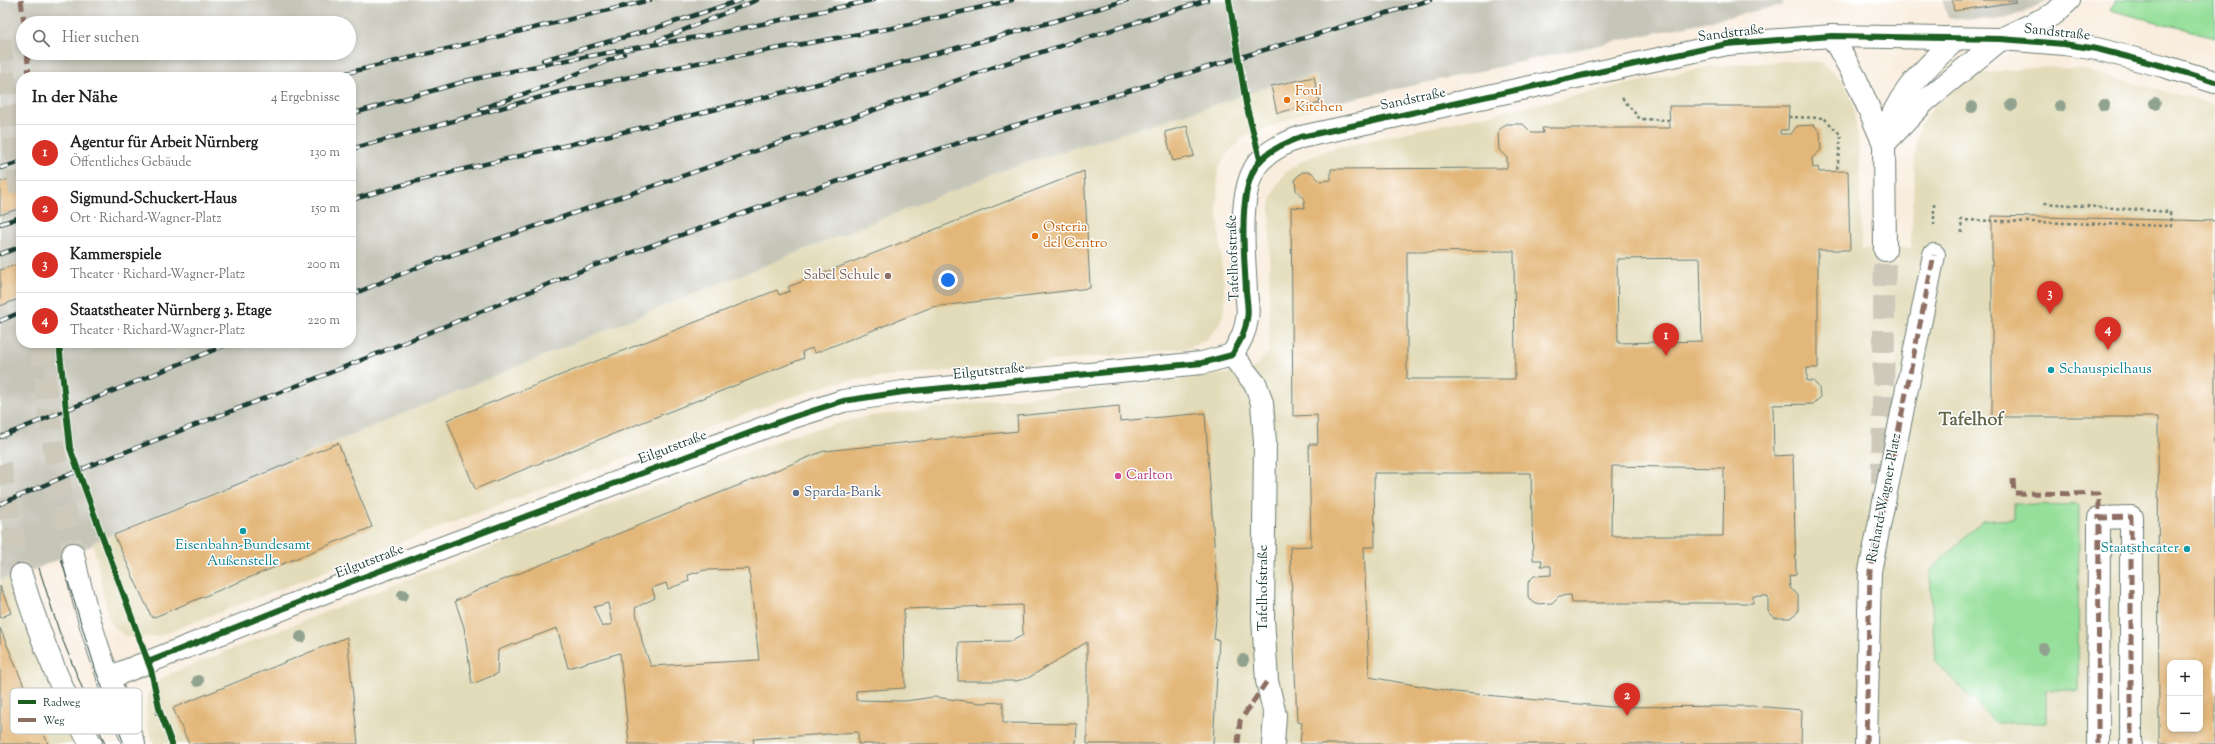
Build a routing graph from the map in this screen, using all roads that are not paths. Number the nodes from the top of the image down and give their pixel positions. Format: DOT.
graph roads {
  1 [pos="2069,0"];
  2 [pos="1832,36"];
  3 [pos="1956,39"];
  4 [pos="2001,39"];
  5 [pos="2215,82"];
  6 [pos="1884,144"];
  7 [pos="1260,160"];
  8 [pos="1885,250"];
  9 [pos="1934,255"];
  10 [pos="1232,356"];
  11 [pos="72,554"];
  12 [pos="21,575"];
  13 [pos="108,678"];
  14 [pos="62,688"];
  15 [pos="112,688"];
  16 [pos="85,734"];
  17 [pos="130,734"];
  18 [pos="91,744"];
  19 [pos="134,744"];
  20 [pos="1273,744"];
  21 [pos="1866,744"];
  22 [pos="2098,744"];
  23 [pos="2131,744"];
  1 -- 4 [label="street"];
  2 -- 3 [label="street, Sandstraße"];
  2 -- 6 [label="street"];
  2 -- 7 [label="street, Sandstraße"];
  3 -- 4 [label="street, Sandstraße"];
  3 -- 6 [label="street"];
  4 -- 5 [label="street, Sandstraße"];
  4 -- 6 [label="street"];
  6 -- 8 [label="street"];
  7 -- 10 [label="street, Tafelhofstraße"];
  9 -- 21 [label="street, Richard-Wagner-Platz"];
  10 -- 13 [label="street, Eilgutstraße"];
  10 -- 20 [label="street, Tafelhofstraße"];
  11 -- 13 [label="street"];
  12 -- 14 [label="street"];
  13 -- 15 [label="street"];
  16 -- 18 [label="street"];
  17 -- 19 [label="street"];
  22 -- 23 [label="street"];
}
